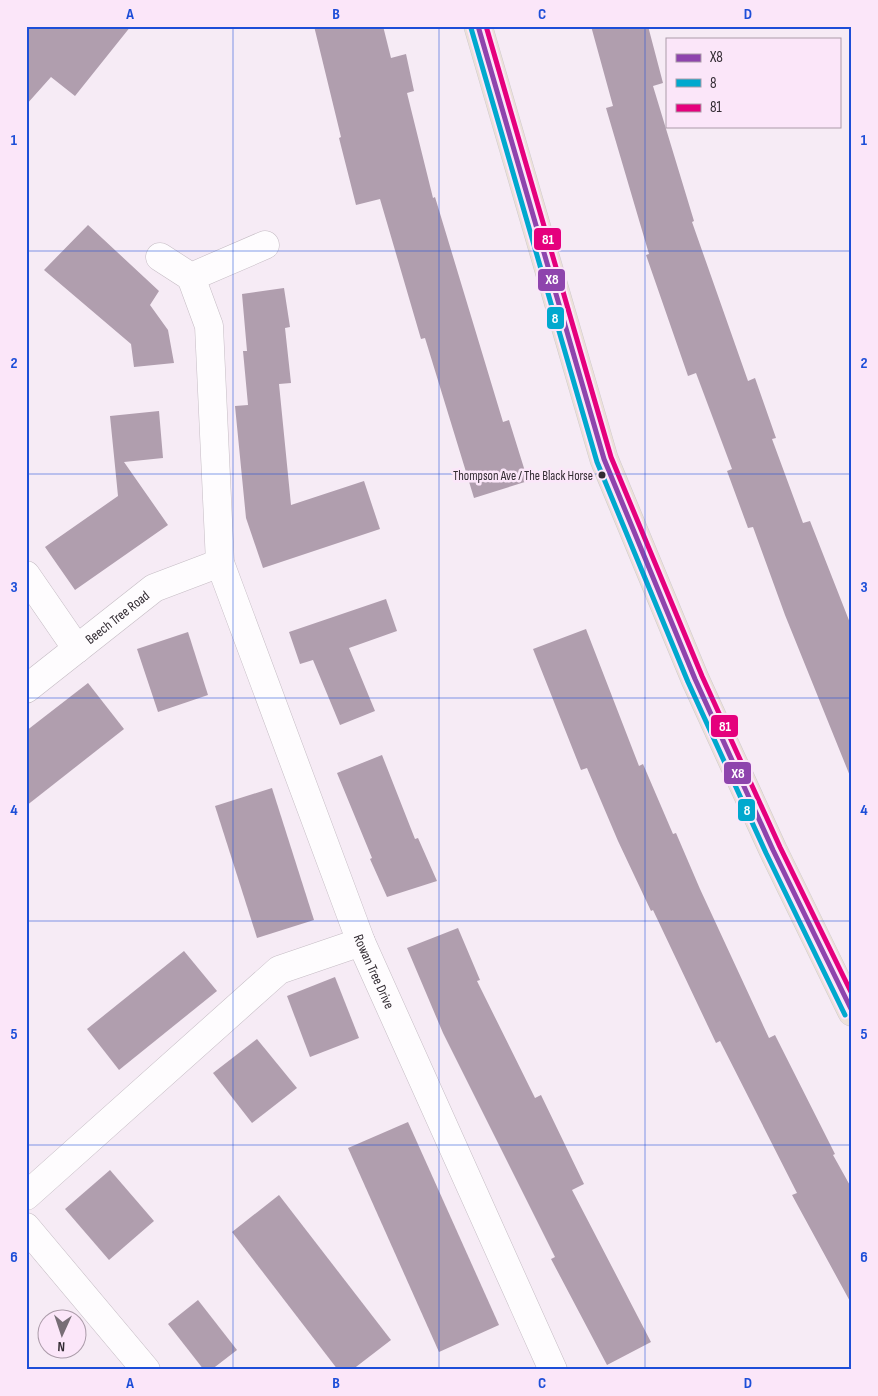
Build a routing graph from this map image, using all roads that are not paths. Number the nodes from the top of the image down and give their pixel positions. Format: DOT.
graph roads {
  1 [pos="478,26"];
  2 [pos="265,245"];
  3 [pos="160,257"];
  4 [pos="191,277"];
  5 [pos="220,563"];
  6 [pos="26,575"];
  7 [pos="78,649"];
  8 [pos="26,689"];
  9 [pos="361,942"];
  10 [pos="852,1012"];
  11 [pos="26,1196"];
  12 [pos="26,1227"];
  13 [pos="146,1370"];
  14 [pos="553,1370"];
  1 -- 10 [label="highway"];
  2 -- 4 [label="street"];
  3 -- 4 [label="street"];
  4 -- 5 [label="street, Rowan Tree Drive"];
  5 -- 7 [label="street, Beech Tree Road"];
  5 -- 9 [label="street, Rowan Tree Drive"];
  6 -- 7 [label="street"];
  7 -- 8 [label="street, Beech Tree Road"];
  9 -- 11 [label="street"];
  9 -- 14 [label="street, Rowan Tree Drive"];
  12 -- 13 [label="street"];
}
